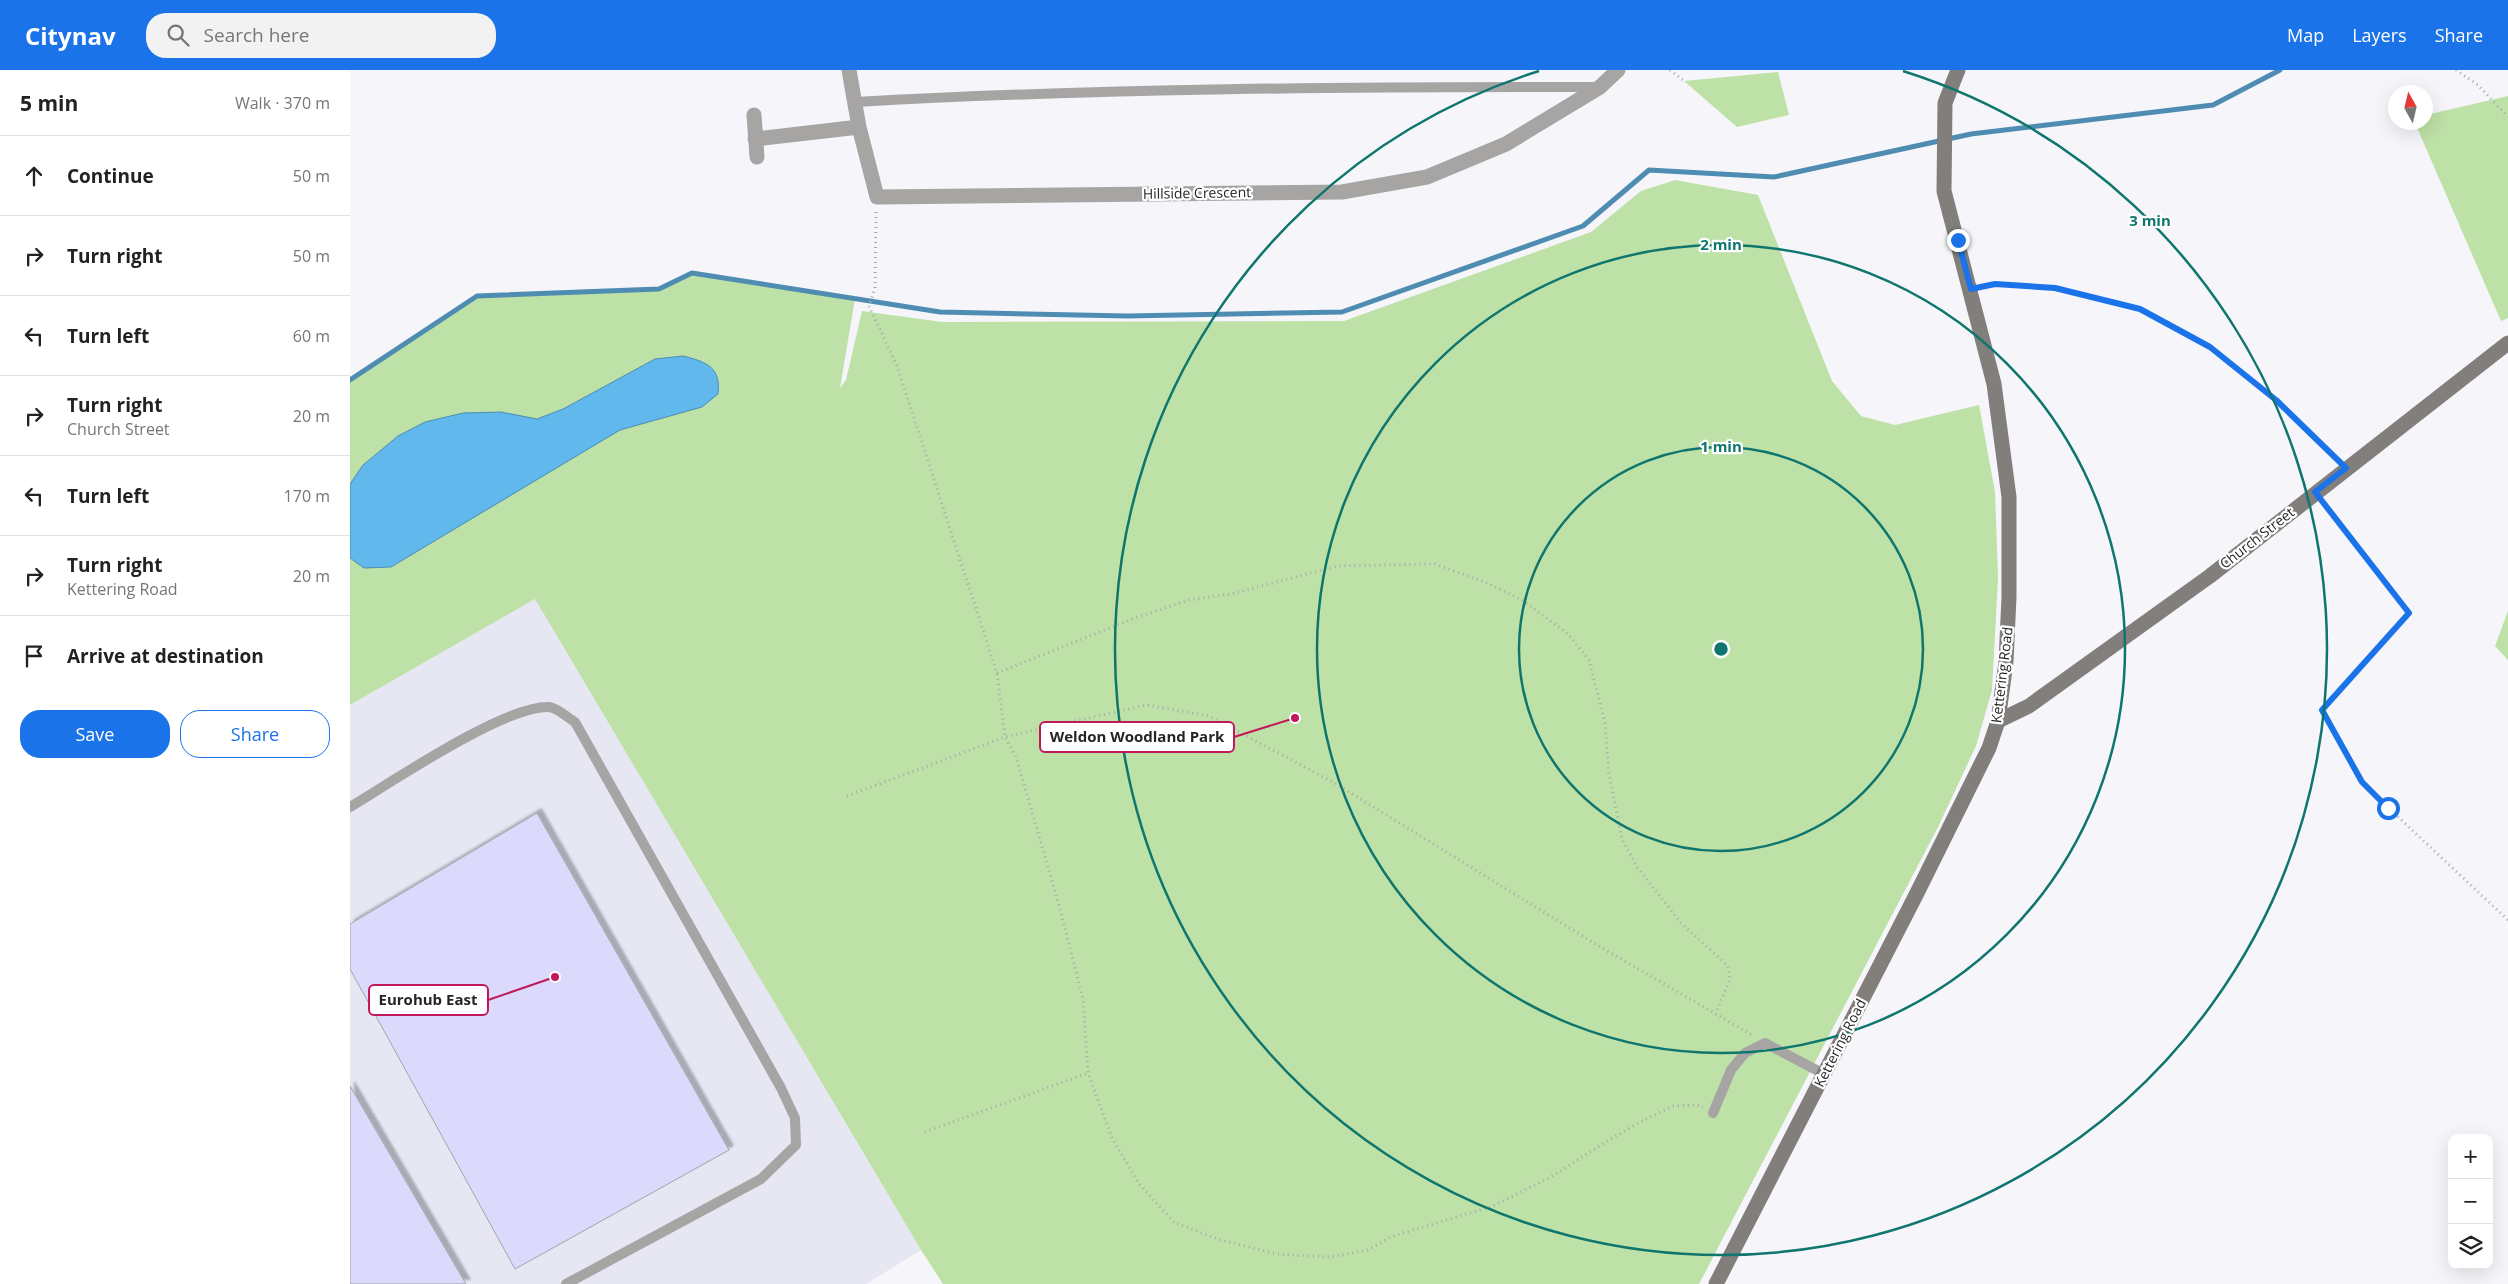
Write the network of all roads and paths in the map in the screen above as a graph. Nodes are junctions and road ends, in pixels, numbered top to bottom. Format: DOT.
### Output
graph roads {
  1 [pos="849,70"];
  2 [pos="1618,70"];
  3 [pos="1670,70"];
  4 [pos="1958,70"];
  5 [pos="2456,70"];
  6 [pos="1684,80"];
  7 [pos="1600,87"];
  8 [pos="856,102"];
  9 [pos="754,115"];
  10 [pos="2508,117"];
  11 [pos="858,127"];
  12 [pos="755,139"];
  13 [pos="756,157"];
  14 [pos="877,198"];
  15 [pos="1971,289"];
  16 [pos="2508,342"];
  17 [pos="2346,468"];
  18 [pos="2315,492"];
  19 [pos="997,673"];
  20 [pos="1998,721"];
  21 [pos="1005,737"];
  22 [pos="847,796"];
  23 [pos="350,807"];
  24 [pos="2508,920"];
  25 [pos="1716,1014"];
  26 [pos="1765,1043"];
  27 [pos="1088,1073"];
  28 [pos="1824,1074"];
  29 [pos="1713,1113"];
  30 [pos="925,1132"];
  31 [pos="566,1284"];
  32 [pos="1716,1284"];
  1 -- 8 [label="street"];
  2 -- 7 [label="street, Hillside Crescent"];
  3 -- 6 [label="path"];
  4 -- 15 [label="street, Kettering Road"];
  5 -- 10 [label="path"];
  7 -- 8 [label="lane"];
  7 -- 14 [label="street, Hillside Crescent"];
  8 -- 11 [label="street"];
  9 -- 12 [label="street"];
  11 -- 12 [label="street"];
  11 -- 14 [label="street"];
  12 -- 13 [label="street"];
  14 -- 19 [label="path"];
  15 -- 17 [label="path"];
  15 -- 20 [label="street, Kettering Road"];
  16 -- 17 [label="street, Church Street"];
  17 -- 18 [label="street, Church Street"];
  18 -- 20 [label="street, Church Street"];
  18 -- 24 [label="path"];
  19 -- 21 [label="path"];
  19 -- 25 [label="path"];
  20 -- 28 [label="street, Kettering Road"];
  21 -- 22 [label="path"];
  21 -- 25 [label="path"];
  21 -- 27 [label="path"];
  23 -- 31 [label="lane"];
  25 -- 26 [label="path"];
  26 -- 28 [label="lane"];
  26 -- 29 [label="lane"];
  27 -- 29 [label="path"];
  27 -- 30 [label="path"];
  28 -- 32 [label="street, Kettering Road"];
}
